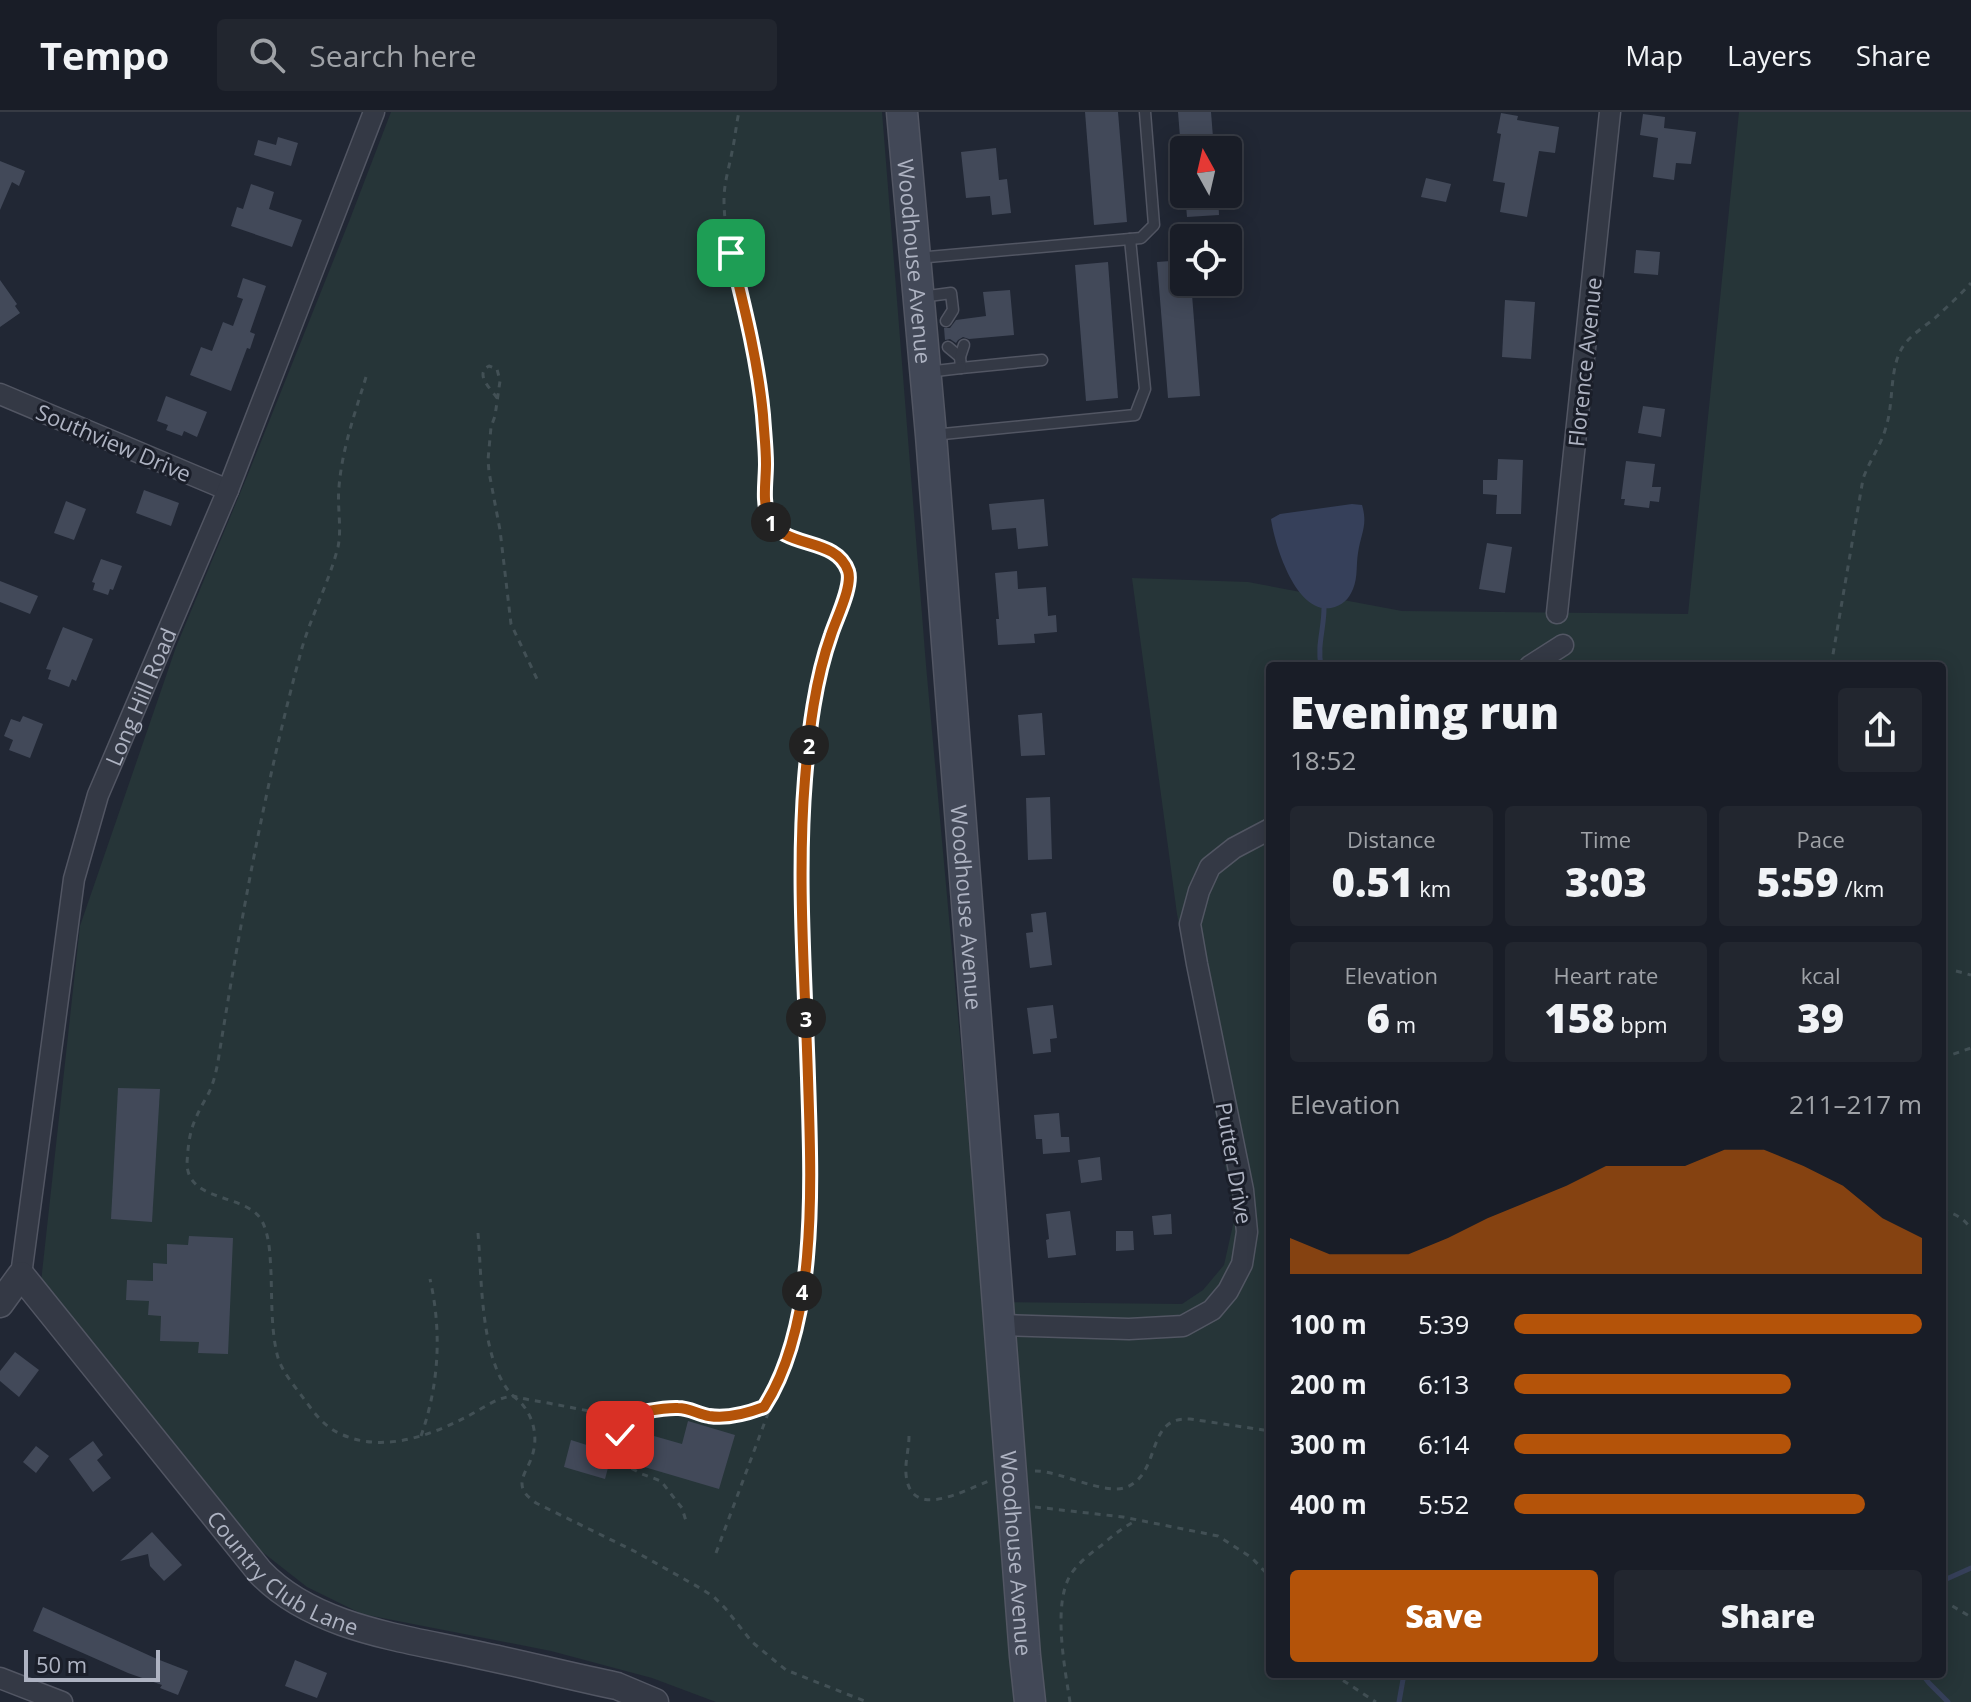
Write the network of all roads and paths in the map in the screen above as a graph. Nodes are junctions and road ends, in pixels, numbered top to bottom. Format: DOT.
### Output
graph roads {
  1 [pos="374,112"];
  2 [pos="739,112"];
  3 [pos="902,112"];
  4 [pos="1145,112"];
  5 [pos="1610,112"];
  6 [pos="1130,239"];
  7 [pos="915,258"];
  8 [pos="1971,283"];
  9 [pos="919,297"];
  10 [pos="953,310"];
  11 [pos="961,320"];
  12 [pos="946,321"];
  13 [pos="964,345"];
  14 [pos="948,347"];
  15 [pos="1042,360"];
  16 [pos="960,363"];
  17 [pos="926,372"];
  18 [pos="366,377"];
  19 [pos="0,394"];
  20 [pos="497,398"];
  21 [pos="931,435"];
  22 [pos="228,490"];
  23 [pos="1557,613"];
  24 [pos="1563,645"];
  25 [pos="1536,662"];
  26 [pos="1832,662"];
  27 [pos="537,679"];
  28 [pos="1266,831"];
  29 [pos="1956,971"];
  30 [pos="1971,975"];
  31 [pos="1971,1048"];
  32 [pos="1946,1057"];
  33 [pos="1946,1211"];
  34 [pos="1971,1229"];
  35 [pos="478,1233"];
  36 [pos="21,1275"];
  37 [pos="430,1279"];
  38 [pos="0,1304"];
  39 [pos="1000,1325"];
  40 [pos="780,1378"];
  41 [pos="513,1396"];
  42 [pos="615,1414"];
  43 [pos="1266,1430"];
  44 [pos="421,1436"];
  45 [pos="909,1436"];
  46 [pos="1011,1474"];
  47 [pos="1013,1506"];
  48 [pos="1139,1520"];
  49 [pos="686,1521"];
  50 [pos="716,1553"];
  51 [pos="1266,1571"];
  52 [pos="1946,1602"];
  53 [pos="1971,1617"];
  54 [pos="0,1678"];
  55 [pos="1339,1678"];
  56 [pos="62,1702"];
  57 [pos="655,1702"];
  58 [pos="867,1702"];
  59 [pos="1030,1702"];
  60 [pos="1070,1702"];
  61 [pos="1376,1702"];
  1 -- 22 [label="street, Long Hill Road"];
  2 -- 40 [label="path"];
  3 -- 7 [label="main road, Woodhouse Avenue"];
  4 -- 6 [label="lane"];
  5 -- 23 [label="street, Florence Avenue"];
  6 -- 7 [label="lane"];
  6 -- 21 [label="lane"];
  7 -- 9 [label="main road, Woodhouse Avenue"];
  8 -- 26 [label="path"];
  9 -- 10 [label="lane"];
  9 -- 17 [label="main road, Woodhouse Avenue"];
  10 -- 11 [label="lane"];
  10 -- 12 [label="lane"];
  13 -- 16 [label="lane"];
  14 -- 16 [label="lane"];
  15 -- 16 [label="lane"];
  16 -- 17 [label="lane"];
  17 -- 21 [label="main road, Woodhouse Avenue"];
  18 -- 44 [label="path"];
  19 -- 22 [label="street, Southview Drive"];
  20 -- 20 [label="path"];
  20 -- 27 [label="path"];
  21 -- 39 [label="main road, Woodhouse Avenue"];
  22 -- 36 [label="street, Long Hill Road"];
  24 -- 25 [label="street"];
  28 -- 39 [label="street, Putter Drive"];
  29 -- 30 [label="path"];
  31 -- 32 [label="path"];
  33 -- 34 [label="path"];
  35 -- 41 [label="path"];
  36 -- 38 [label="street, Long Hill Road"];
  36 -- 57 [label="street, Country Club Lane"];
  37 -- 44 [label="path"];
  39 -- 46 [label="main road, Woodhouse Avenue"];
  40 -- 42 [label="path"];
  40 -- 50 [label="path"];
  41 -- 42 [label="path"];
  41 -- 44 [label="path"];
  41 -- 58 [label="path"];
  42 -- 49 [label="path"];
  43 -- 46 [label="path"];
  45 -- 46 [label="path"];
  46 -- 47 [label="main road, Woodhouse Avenue"];
  47 -- 48 [label="path"];
  47 -- 59 [label="main road, Woodhouse Avenue"];
  48 -- 51 [label="path"];
  48 -- 60 [label="path"];
  52 -- 53 [label="path"];
  54 -- 56 [label="street"];
  55 -- 61 [label="path"];
}
